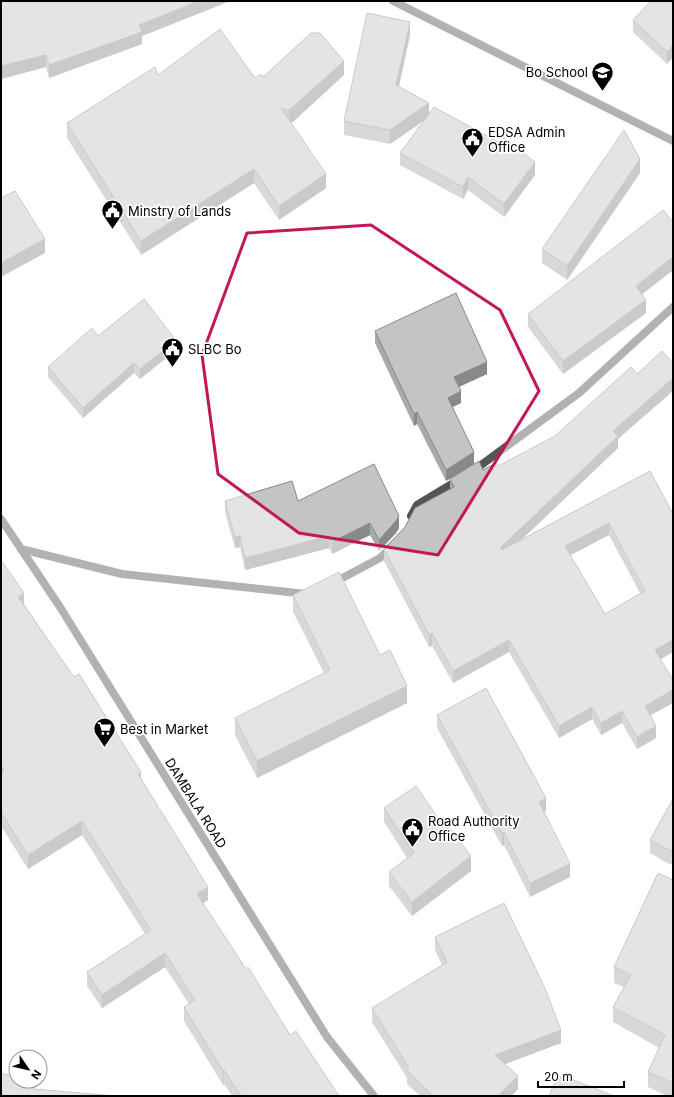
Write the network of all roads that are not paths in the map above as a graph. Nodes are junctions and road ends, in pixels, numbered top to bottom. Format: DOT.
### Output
graph roads {
  1 [pos="392,1"];
  2 [pos="673,141"];
  3 [pos="673,307"];
  4 [pos="1,519"];
  5 [pos="407,524"];
  6 [pos="395,542"];
  7 [pos="21,549"];
  8 [pos="326,587"];
  9 [pos="312,595"];
  10 [pos="374,1096"];
  1 -- 2 [label="street"];
  3 -- 5 [label="street"];
  4 -- 7 [label="street, DAMBALA ROAD"];
  6 -- 8 [label="street"];
  7 -- 9 [label="street"];
  7 -- 10 [label="street, DAMBALA ROAD"];
}
